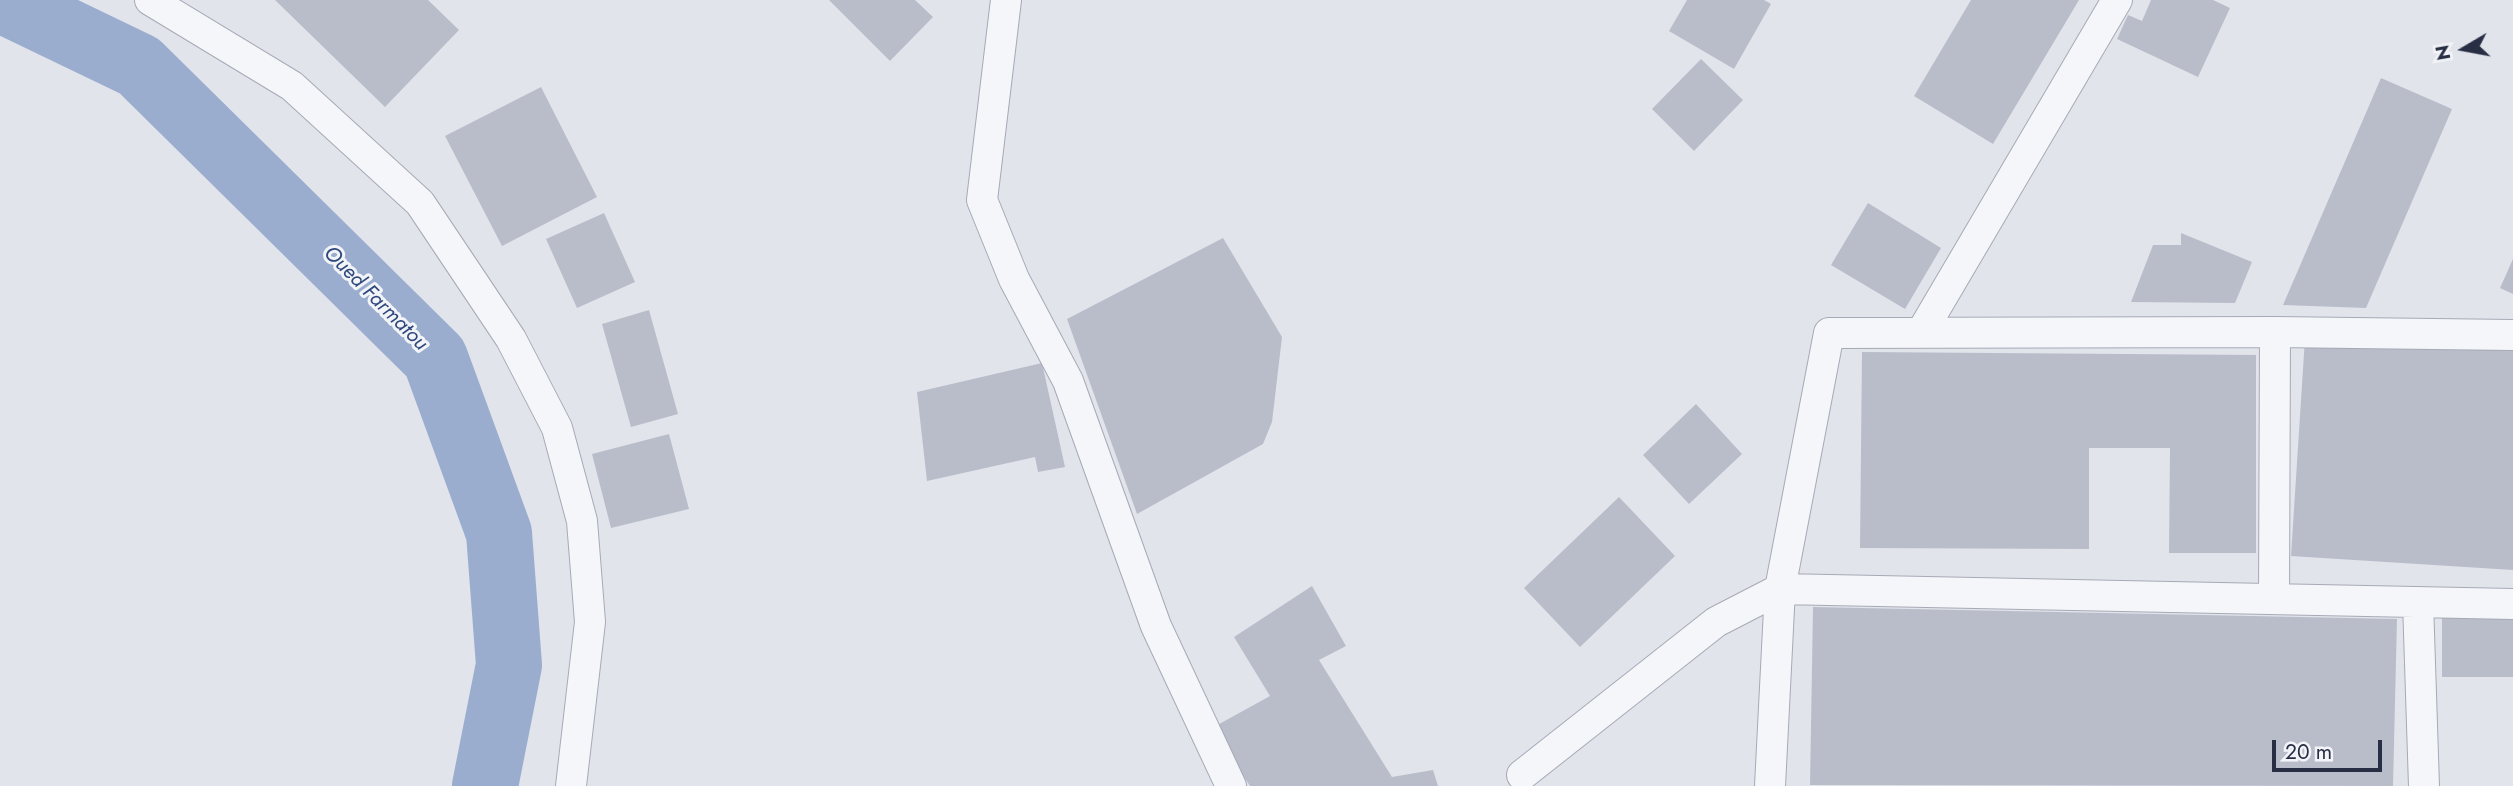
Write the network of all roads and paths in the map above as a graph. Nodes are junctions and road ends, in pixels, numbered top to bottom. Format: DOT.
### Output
graph roads {
  1 [pos="150,0"];
  2 [pos="1006,0"];
  3 [pos="2117,0"];
  4 [pos="1920,332"];
  5 [pos="2274,332"];
  6 [pos="2513,335"];
  7 [pos="1780,589"];
  8 [pos="2274,599"];
  9 [pos="2418,602"];
  10 [pos="2513,604"];
  11 [pos="1522,775"];
  12 [pos="571,786"];
  13 [pos="1231,786"];
  14 [pos="1770,786"];
  15 [pos="2424,786"];
  1 -- 12 [label="street"];
  2 -- 13 [label="street"];
  3 -- 4 [label="street"];
  4 -- 5 [label="street"];
  4 -- 7 [label="street"];
  5 -- 6 [label="street"];
  5 -- 8 [label="street"];
  7 -- 8 [label="street"];
  7 -- 11 [label="street"];
  7 -- 14 [label="street"];
  8 -- 9 [label="street"];
  9 -- 10 [label="street"];
  9 -- 15 [label="street"];
}
